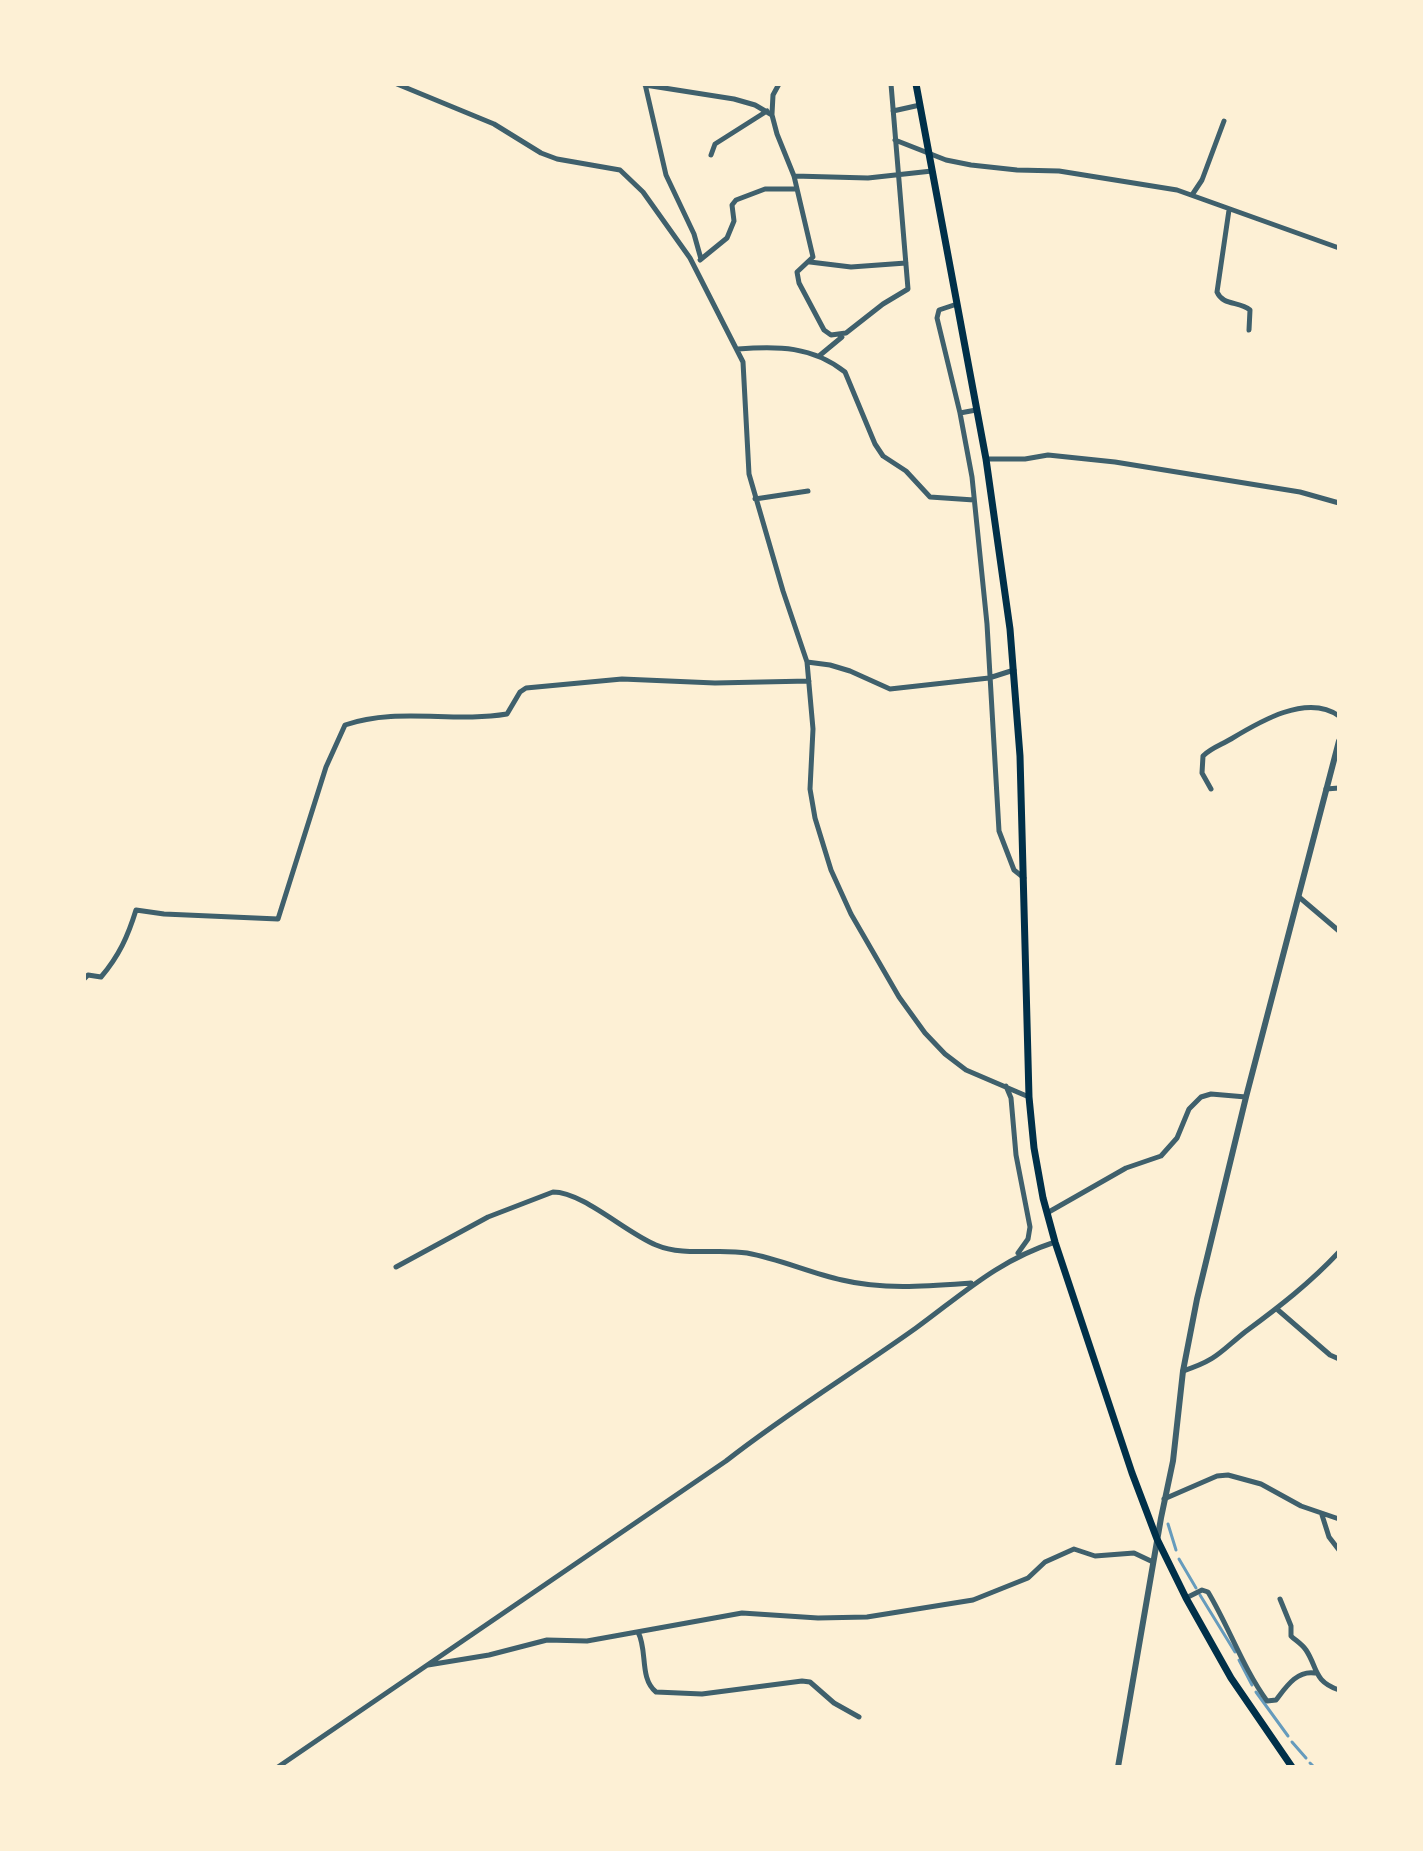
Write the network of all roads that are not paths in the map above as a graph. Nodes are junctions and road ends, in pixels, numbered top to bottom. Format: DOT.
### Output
graph roads {
  1 [pos="397,84"];
  2 [pos="779,84"];
  3 [pos="891,84"];
  4 [pos="916,84"];
  5 [pos="645,85"];
  6 [pos="921,105"];
  7 [pos="893,111"];
  8 [pos="770,113"];
  9 [pos="1224,121"];
  10 [pos="895,140"];
  11 [pos="930,151"];
  12 [pos="711,155"];
  13 [pos="933,171"];
  14 [pos="794,176"];
  15 [pos="897,177"];
  16 [pos="797,189"];
  17 [pos="1192,195"];
  18 [pos="1229,210"];
  19 [pos="1339,248"];
  20 [pos="701,259"];
  21 [pos="810,262"];
  22 [pos="906,263"];
  23 [pos="694,265"];
  24 [pos="958,304"];
  25 [pos="1249,330"];
  26 [pos="846,333"];
  27 [pos="738,349"];
  28 [pos="819,356"];
  29 [pos="977,410"];
  30 [pos="960,413"];
  31 [pos="986,459"];
  32 [pos="808,491"];
  33 [pos="755,499"];
  34 [pos="974,500"];
  35 [pos="1339,503"];
  36 [pos="807,662"];
  37 [pos="1014,670"];
  38 [pos="989,678"];
  39 [pos="809,681"];
  40 [pos="1339,716"];
  41 [pos="1339,741"];
  42 [pos="1339,788"];
  43 [pos="1211,789"];
  44 [pos="1326,789"];
  45 [pos="1025,878"];
  46 [pos="1299,897"];
  47 [pos="1339,931"];
  48 [pos="84,979"];
  49 [pos="1005,1085"];
  50 [pos="1029,1097"];
  51 [pos="1246,1097"];
  52 [pos="1047,1213"];
  53 [pos="1055,1242"];
  54 [pos="1339,1252"];
  55 [pos="1017,1256"];
  56 [pos="396,1267"];
  57 [pos="973,1283"];
  58 [pos="1278,1310"];
  59 [pos="1339,1359"];
  60 [pos="1183,1371"];
  61 [pos="1164,1499"];
  62 [pos="1321,1514"];
  63 [pos="1339,1519"];
  64 [pos="1157,1539"];
  65 [pos="1339,1550"];
  66 [pos="1153,1562"];
  67 [pos="1186,1598"];
  68 [pos="1280,1599"];
  69 [pos="638,1632"];
  70 [pos="423,1666"];
  71 [pos="1315,1673"];
  72 [pos="1339,1690"];
  73 [pos="859,1717"];
  74 [pos="278,1767"];
  75 [pos="1118,1767"];
  76 [pos="1292,1767"];
  1 -- 23 [label="street"];
  2 -- 8 [label="street"];
  3 -- 7 [label="street"];
  4 -- 6 [label="main road"];
  5 -- 8 [label="street"];
  5 -- 20 [label="street"];
  6 -- 7 [label="street"];
  6 -- 11 [label="main road"];
  7 -- 10 [label="street"];
  8 -- 12 [label="street"];
  8 -- 14 [label="street"];
  9 -- 17 [label="street"];
  10 -- 11 [label="street"];
  10 -- 15 [label="street"];
  11 -- 13 [label="main road"];
  11 -- 17 [label="street"];
  13 -- 15 [label="street"];
  13 -- 24 [label="main road"];
  14 -- 15 [label="street"];
  14 -- 16 [label="street"];
  15 -- 22 [label="street"];
  16 -- 20 [label="street"];
  16 -- 21 [label="street"];
  17 -- 18 [label="street"];
  18 -- 19 [label="street"];
  18 -- 25 [label="street"];
  20 -- 23 [label="street"];
  21 -- 22 [label="street"];
  21 -- 26 [label="street"];
  22 -- 26 [label="street"];
  23 -- 27 [label="street"];
  24 -- 29 [label="main road"];
  24 -- 30 [label="street"];
  26 -- 28 [label="street"];
  27 -- 28 [label="street"];
  27 -- 33 [label="street"];
  28 -- 34 [label="street"];
  29 -- 30 [label="street"];
  29 -- 31 [label="main road"];
  30 -- 34 [label="street"];
  31 -- 35 [label="street"];
  31 -- 37 [label="main road"];
  32 -- 33 [label="street"];
  33 -- 36 [label="street"];
  34 -- 38 [label="street"];
  36 -- 38 [label="street"];
  36 -- 39 [label="street"];
  37 -- 38 [label="street"];
  37 -- 45 [label="main road"];
  38 -- 45 [label="street"];
  39 -- 48 [label="street"];
  39 -- 49 [label="street"];
  40 -- 43 [label="street"];
  41 -- 44 [label="street"];
  42 -- 44 [label="street"];
  44 -- 46 [label="street"];
  45 -- 50 [label="main road"];
  46 -- 47 [label="street"];
  46 -- 51 [label="street"];
  49 -- 50 [label="street"];
  49 -- 55 [label="street"];
  50 -- 52 [label="main road"];
  51 -- 52 [label="street"];
  51 -- 60 [label="street"];
  52 -- 53 [label="main road"];
  53 -- 55 [label="street"];
  53 -- 64 [label="main road"];
  54 -- 58 [label="street"];
  55 -- 57 [label="street"];
  56 -- 57 [label="street"];
  57 -- 70 [label="street"];
  58 -- 59 [label="street"];
  58 -- 60 [label="street"];
  60 -- 61 [label="street"];
  61 -- 62 [label="street"];
  61 -- 64 [label="street"];
  62 -- 63 [label="street"];
  62 -- 65 [label="street"];
  64 -- 66 [label="street"];
  64 -- 67 [label="main road"];
  66 -- 69 [label="street"];
  66 -- 75 [label="street"];
  67 -- 71 [label="street"];
  67 -- 76 [label="main road"];
  68 -- 71 [label="street"];
  69 -- 70 [label="street"];
  69 -- 73 [label="street"];
  70 -- 74 [label="street"];
  71 -- 72 [label="street"];
}
